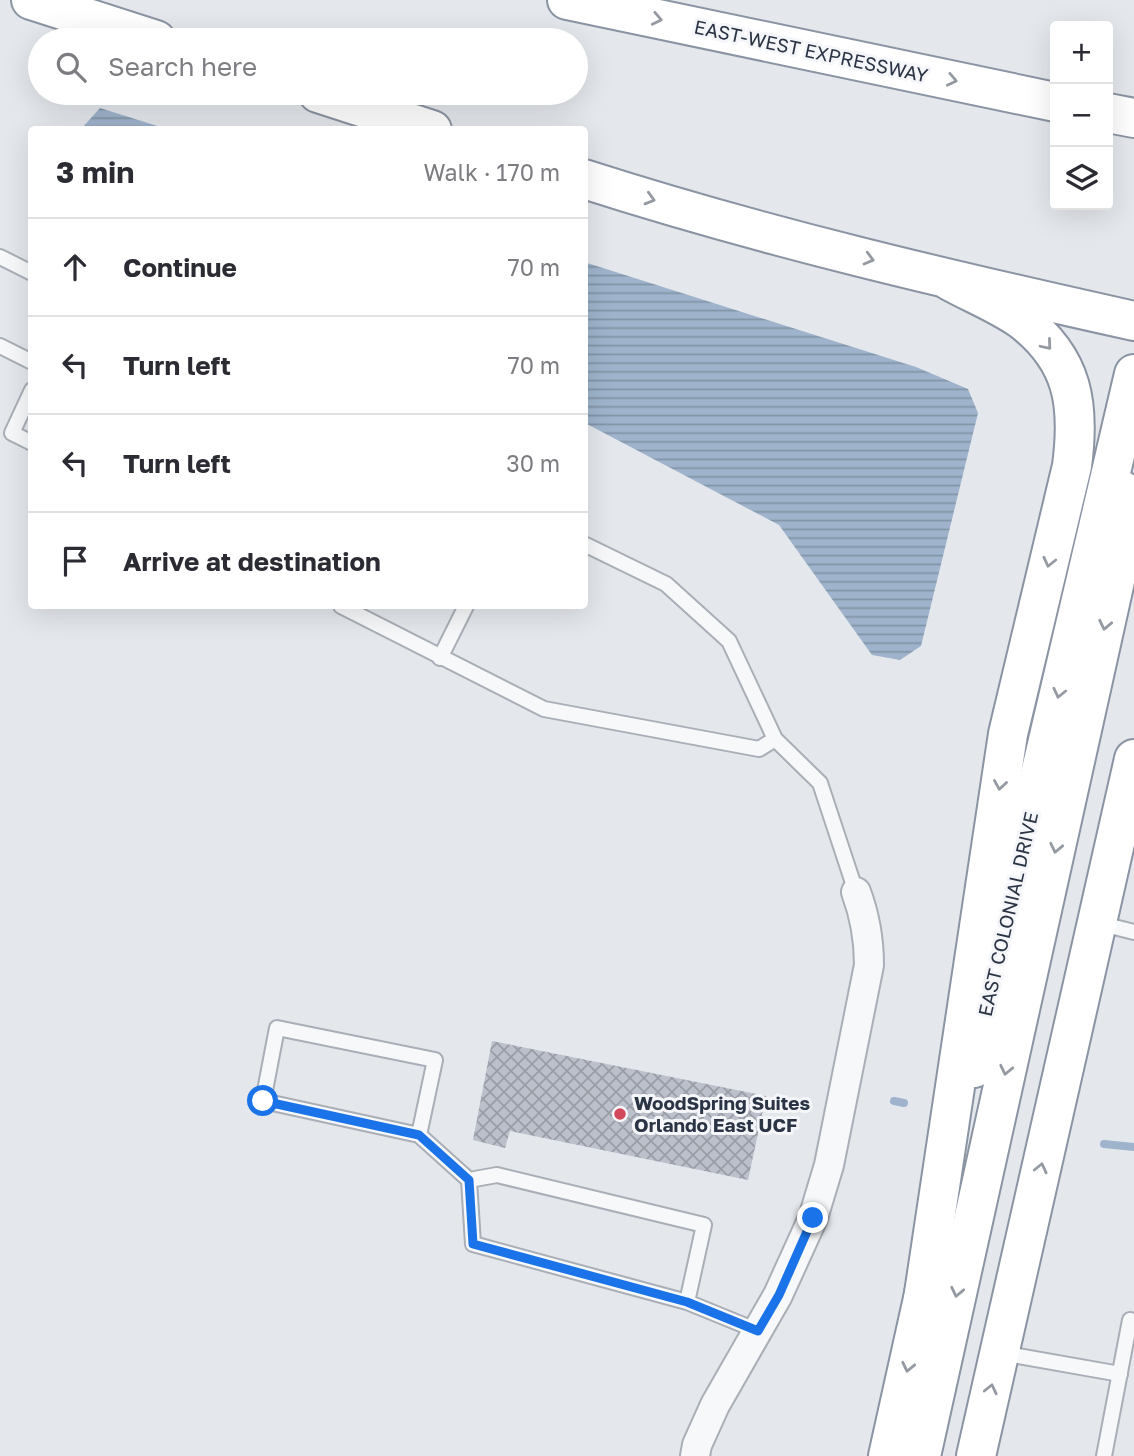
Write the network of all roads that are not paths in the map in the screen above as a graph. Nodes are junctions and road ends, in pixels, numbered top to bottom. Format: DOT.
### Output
graph roads {
  1 [pos="31,0"];
  2 [pos="567,0"];
  3 [pos="118,28"];
  4 [pos="1050,101"];
  5 [pos="355,105"];
  6 [pos="1113,114"];
  7 [pos="1134,118"];
  8 [pos="420,126"];
  9 [pos="588,179"];
  10 [pos="0,257"];
  11 [pos="28,271"];
  12 [pos="950,281"];
  13 [pos="1134,321"];
  14 [pos="0,346"];
  15 [pos="28,360"];
  16 [pos="1134,374"];
  17 [pos="28,399"];
  18 [pos="1125,412"];
  19 [pos="28,441"];
  20 [pos="588,546"];
  21 [pos="347,609"];
  22 [pos="464,609"];
  23 [pos="440,658"];
  24 [pos="775,739"];
  25 [pos="1134,759"];
  26 [pos="856,892"];
  27 [pos="1097,922"];
  28 [pos="1134,932"];
  29 [pos="419,1135"];
  30 [pos="469,1180"];
  31 [pos="923,1300"];
  32 [pos="687,1302"];
  33 [pos="1134,1321"];
  34 [pos="758,1331"];
  35 [pos="999,1353"];
  36 [pos="1120,1374"];
  37 [pos="695,1456"];
  38 [pos="888,1456"];
  39 [pos="921,1456"];
  40 [pos="976,1456"];
  41 [pos="1104,1456"];
  1 -- 3 [label="highway"];
  2 -- 4 [label="highway, EAST-WEST EXPRESSWAY, one-way"];
  5 -- 8 [label="highway"];
  6 -- 7 [label="highway"];
  9 -- 12 [label="highway, one-way"];
  10 -- 11 [label="lane"];
  12 -- 13 [label="highway"];
  12 -- 31 [label="highway, one-way"];
  14 -- 15 [label="lane"];
  16 -- 18 [label="highway, EAST COLONIAL DRIVE"];
  17 -- 19 [label="lane"];
  18 -- 31 [label="highway, EAST COLONIAL DRIVE, one-way"];
  18 -- 39 [label="highway, one-way"];
  20 -- 24 [label="lane"];
  21 -- 23 [label="lane"];
  22 -- 23 [label="lane"];
  23 -- 24 [label="lane"];
  24 -- 26 [label="lane"];
  25 -- 27 [label="highway"];
  26 -- 34 [label="street"];
  27 -- 28 [label="lane"];
  35 -- 27 [label="highway, one-way"];
  29 -- 29 [label="lane"];
  29 -- 30 [label="lane"];
  30 -- 32 [label="lane"];
  30 -- 32 [label="lane"];
  31 -- 38 [label="highway, EAST COLONIAL DRIVE, one-way"];
  32 -- 34 [label="lane"];
  33 -- 36 [label="lane"];
  34 -- 37 [label="street"];
  35 -- 36 [label="lane"];
  40 -- 35 [label="highway, one-way"];
  36 -- 41 [label="lane"];
}
